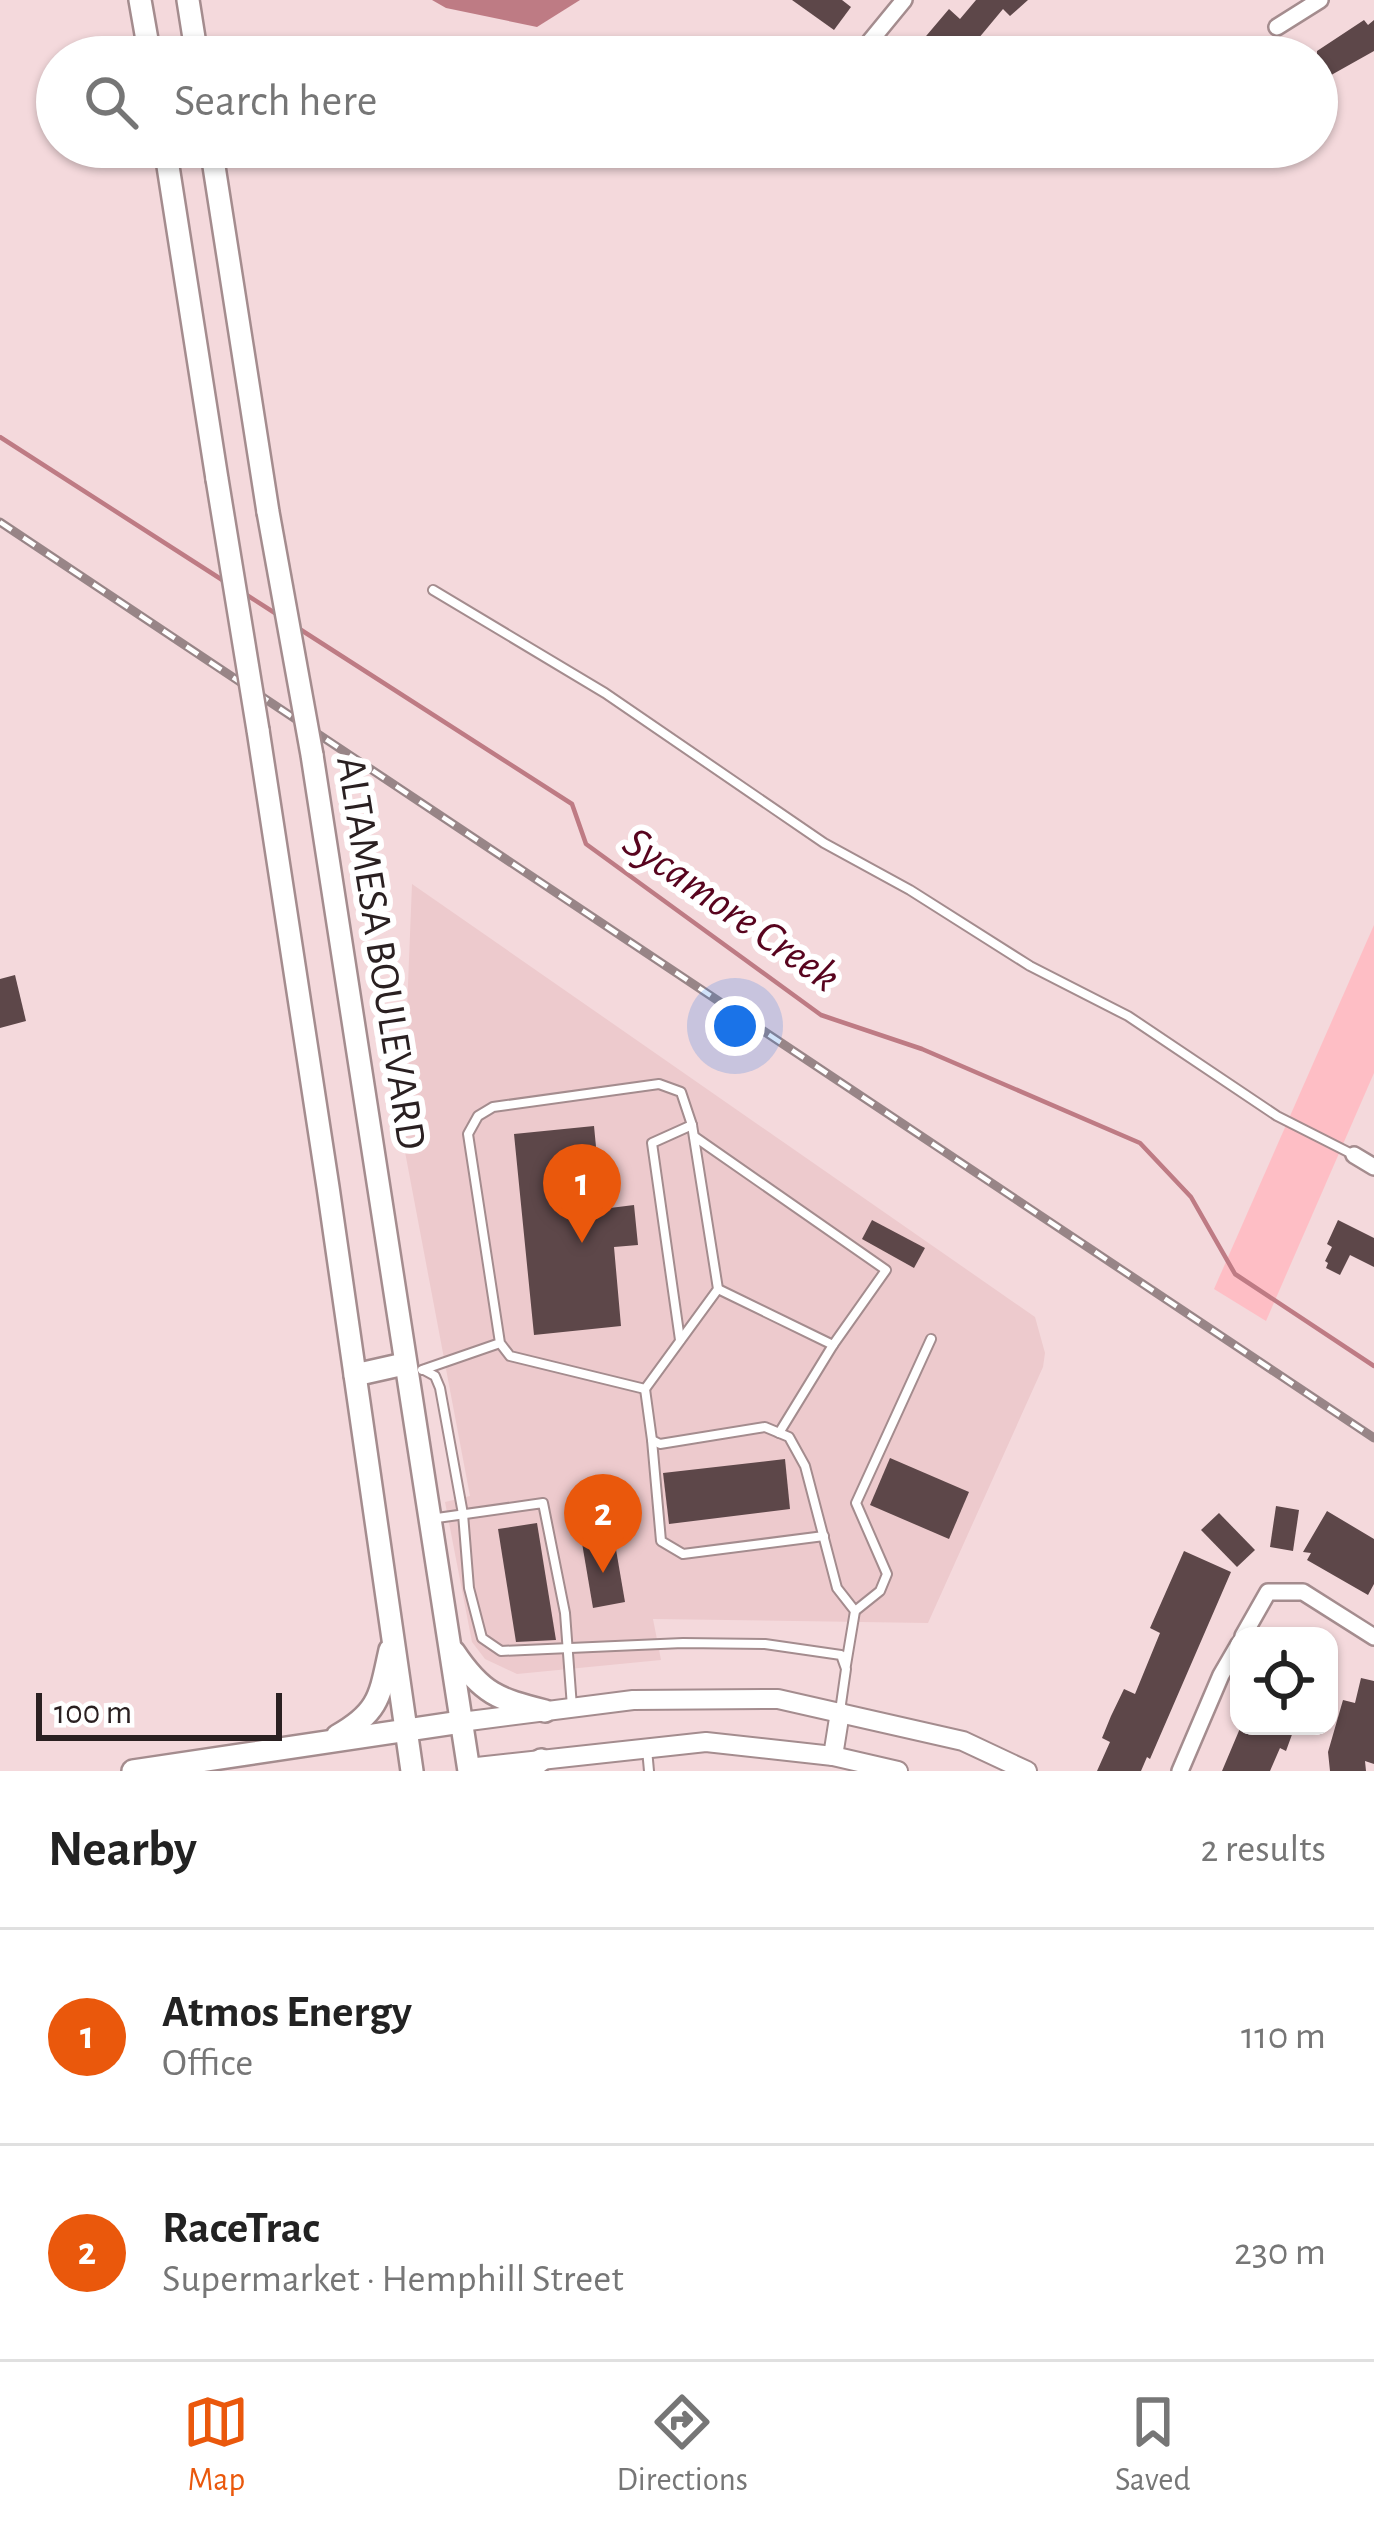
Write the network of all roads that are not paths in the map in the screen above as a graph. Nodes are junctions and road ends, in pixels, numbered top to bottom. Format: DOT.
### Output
graph roads {
  1 [pos="140,0"];
  2 [pos="188,0"];
  3 [pos="1319,0"];
  4 [pos="900,1"];
  5 [pos="1276,27"];
  6 [pos="146,36"];
  7 [pos="194,36"];
  8 [pos="873,36"];
  9 [pos="168,168"];
  10 [pos="214,168"];
  11 [pos="433,590"];
  12 [pos="692,1125"];
  13 [pos="694,1136"];
  14 [pos="1354,1155"];
  15 [pos="1374,1167"];
  16 [pos="718,1289"];
  17 [pos="931,1339"];
  18 [pos="680,1340"];
  19 [pos="500,1343"];
  20 [pos="833,1346"];
  21 [pos="413,1367"];
  22 [pos="355,1376"];
  23 [pos="644,1389"];
  24 [pos="779,1433"];
  25 [pos="652,1440"];
  26 [pos="463,1514"];
  27 [pos="429,1519"];
  28 [pos="824,1536"];
  29 [pos="855,1611"];
  30 [pos="1249,1627"];
  31 [pos="1374,1637"];
  32 [pos="392,1638"];
  33 [pos="448,1643"];
  34 [pos="566,1649"];
  35 [pos="1230,1660"];
  36 [pos="846,1669"];
  37 [pos="572,1708"];
  38 [pos="545,1712"];
  39 [pos="840,1712"];
  40 [pos="461,1722"];
  41 [pos="406,1731"];
  42 [pos="325,1743"];
  43 [pos="647,1749"];
  44 [pos="830,1763"];
  45 [pos="534,1765"];
  46 [pos="463,1770"];
  47 [pos="133,1771"];
  48 [pos="412,1771"];
  49 [pos="649,1771"];
  50 [pos="898,1771"];
  51 [pos="1027,1771"];
  52 [pos="1180,1771"];
  1 -- 6 [label="main road"];
  2 -- 7 [label="main road"];
  3 -- 5 [label="street"];
  4 -- 8 [label="street"];
  9 -- 22 [label="main road, ALTAMESA BOULEVARD, bridge"];
  10 -- 21 [label="main road, ALTAMESA BOULEVARD, bridge"];
  11 -- 14 [label="lane"];
  12 -- 13 [label="lane"];
  12 -- 18 [label="lane"];
  12 -- 19 [label="lane"];
  13 -- 16 [label="lane"];
  13 -- 20 [label="lane"];
  14 -- 15 [label="street"];
  16 -- 18 [label="lane"];
  16 -- 20 [label="lane"];
  17 -- 29 [label="lane"];
  18 -- 23 [label="lane"];
  19 -- 21 [label="lane"];
  19 -- 23 [label="lane"];
  20 -- 24 [label="lane"];
  21 -- 22 [label="main road"];
  21 -- 26 [label="lane"];
  21 -- 27 [label="main road, ALTAMESA BOULEVARD"];
  22 -- 32 [label="main road, ALTAMESA BOULEVARD"];
  23 -- 25 [label="lane"];
  24 -- 25 [label="lane"];
  24 -- 28 [label="lane"];
  25 -- 28 [label="lane"];
  26 -- 27 [label="lane"];
  26 -- 34 [label="lane"];
  26 -- 34 [label="lane"];
  27 -- 33 [label="main road, ALTAMESA BOULEVARD"];
  28 -- 29 [label="lane"];
  29 -- 36 [label="lane"];
  30 -- 31 [label="street"];
  32 -- 41 [label="main road, ALTAMESA BOULEVARD"];
  32 -- 42 [label="main road"];
  33 -- 38 [label="main road"];
  33 -- 40 [label="main road, ALTAMESA BOULEVARD"];
  34 -- 36 [label="lane"];
  34 -- 37 [label="lane"];
  35 -- 52 [label="street"];
  36 -- 39 [label="lane"];
  37 -- 38 [label="street"];
  37 -- 39 [label="street"];
  38 -- 40 [label="street"];
  39 -- 44 [label="street"];
  39 -- 51 [label="street"];
  40 -- 41 [label="main road"];
  40 -- 46 [label="main road, ALTAMESA BOULEVARD"];
  41 -- 42 [label="main road"];
  41 -- 48 [label="main road, ALTAMESA BOULEVARD"];
  42 -- 47 [label="main road"];
  43 -- 44 [label="street"];
  43 -- 45 [label="street"];
  43 -- 49 [label="lane"];
  44 -- 50 [label="street"];
  45 -- 46 [label="street"];
}
